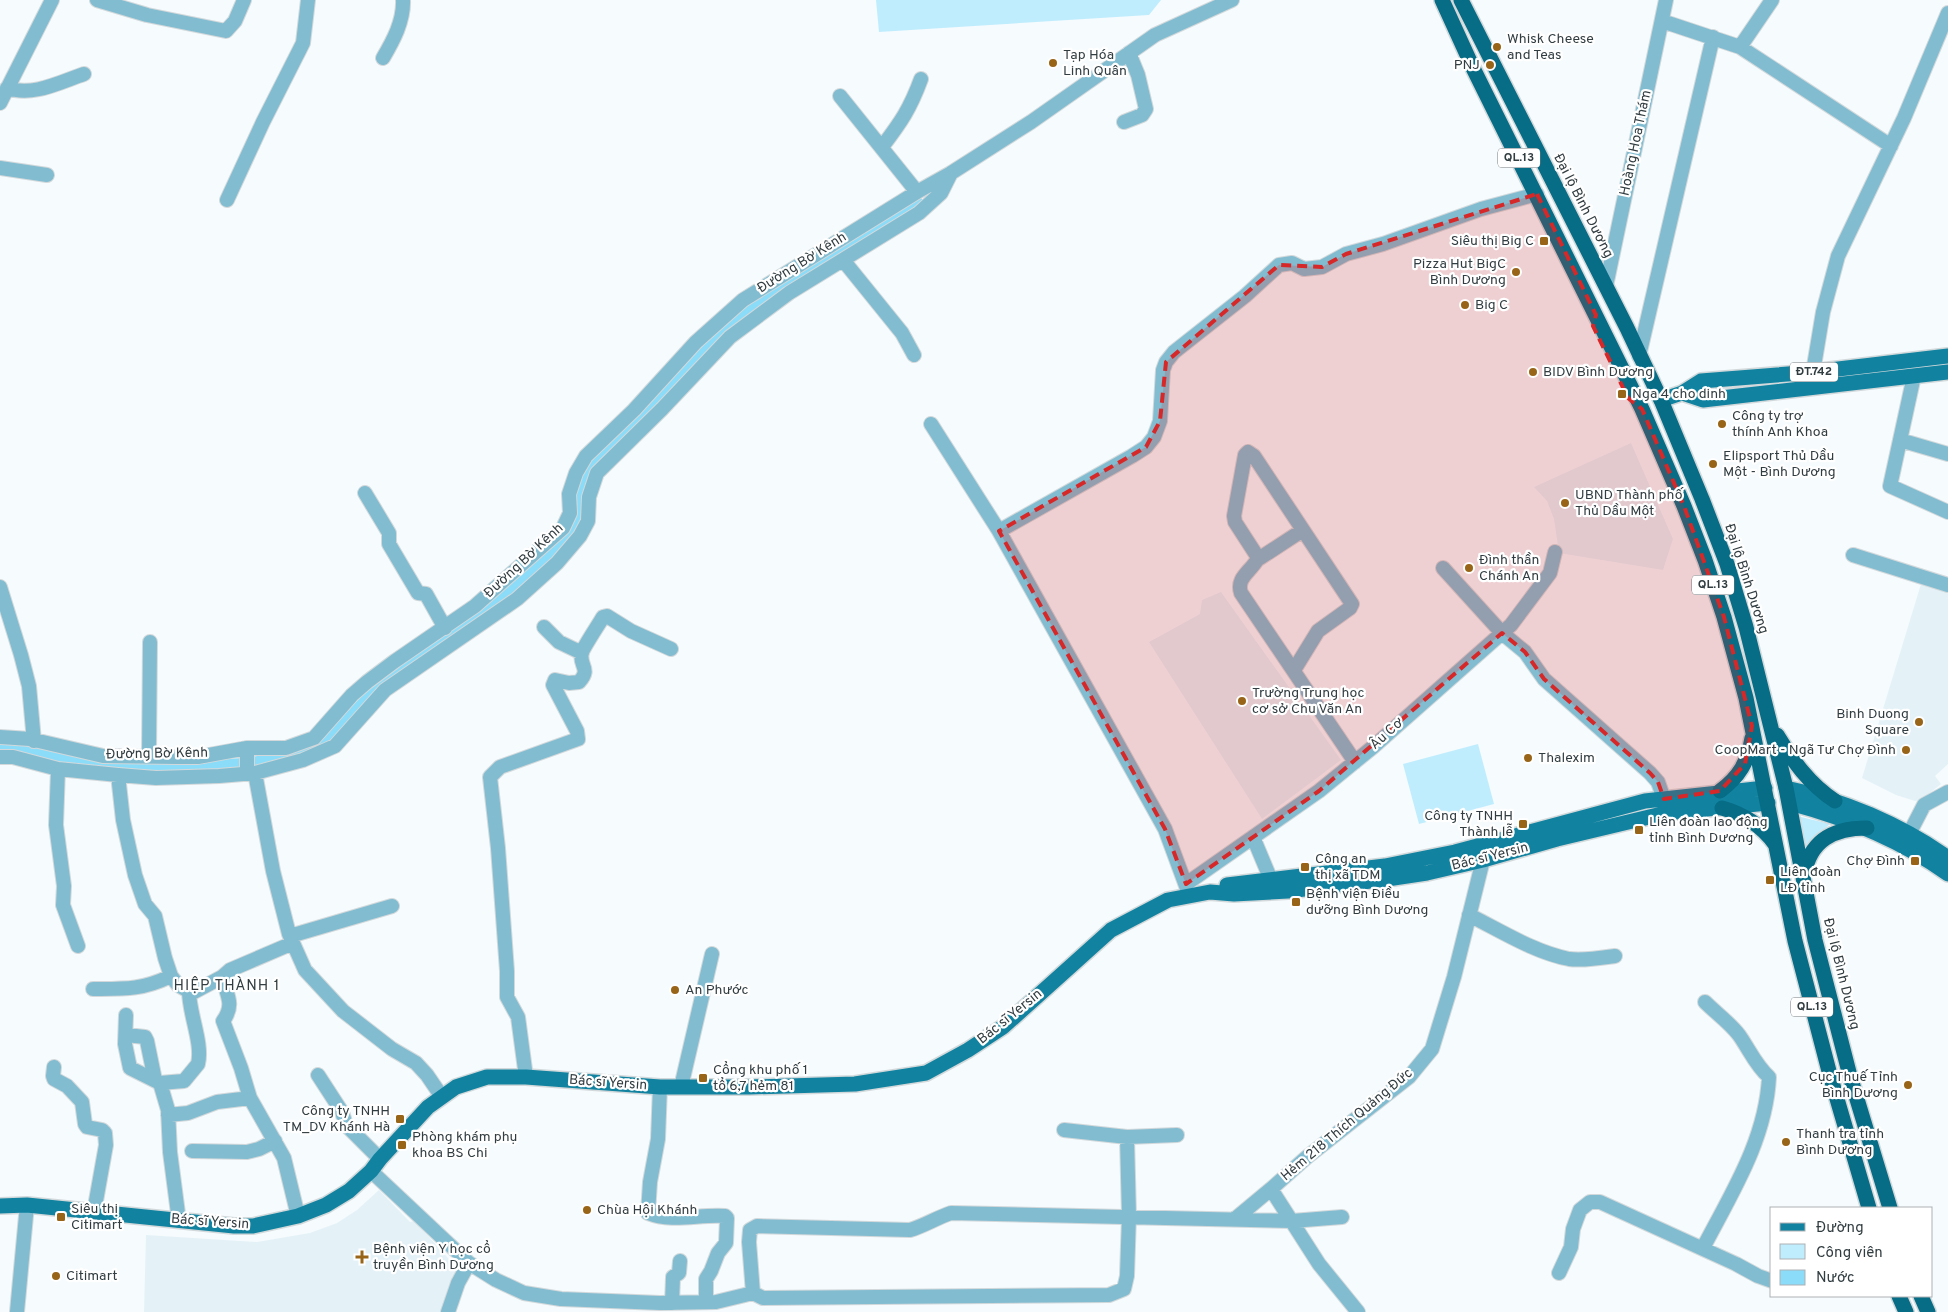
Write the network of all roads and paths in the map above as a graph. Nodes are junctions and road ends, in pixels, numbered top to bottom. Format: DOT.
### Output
graph roads {
  1 [pos="52,0"];
  2 [pos="97,0"];
  3 [pos="244,0"];
  4 [pos="308,0"];
  5 [pos="403,0"];
  6 [pos="1232,0"];
  7 [pos="1442,0"];
  8 [pos="1461,0"];
  9 [pos="1666,0"];
  10 [pos="1772,0"];
  11 [pos="119,3"];
  12 [pos="1948,13"];
  13 [pos="1662,21"];
  14 [pos="1713,37"];
  15 [pos="1740,47"];
  16 [pos="1129,53"];
  17 [pos="383,58"];
  18 [pos="84,74"];
  19 [pos="921,79"];
  20 [pos="7,88"];
  21 [pos="840,96"];
  22 [pos="0,102"];
  23 [pos="1124,122"];
  24 [pos="1891,146"];
  25 [pos="882,148"];
  26 [pos="0,168"];
  27 [pos="951,173"];
  28 [pos="46,175"];
  29 [pos="917,192"];
  30 [pos="1537,194"];
  31 [pos="227,200"];
  32 [pos="843,260"];
  33 [pos="1606,286"];
  34 [pos="914,355"];
  35 [pos="1640,356"];
  36 [pos="1948,356"];
  37 [pos="1813,372"];
  38 [pos="1948,372"];
  39 [pos="1914,376"];
  40 [pos="1682,393"];
  41 [pos="1661,400"];
  42 [pos="1642,409"];
  43 [pos="931,424"];
  44 [pos="1900,440"];
  45 [pos="1948,454"];
  46 [pos="365,493"];
  47 [pos="1948,512"];
  48 [pos="1303,530"];
  49 [pos="999,531"];
  50 [pos="1555,552"];
  51 [pos="1854,555"];
  52 [pos="1257,560"];
  53 [pos="1443,568"];
  54 [pos="1948,585"];
  55 [pos="0,587"];
  56 [pos="544,627"];
  57 [pos="445,628"];
  58 [pos="1502,633"];
  59 [pos="150,642"];
  60 [pos="671,649"];
  61 [pos="582,653"];
  62 [pos="1294,670"];
  63 [pos="1770,724"];
  64 [pos="1752,726"];
  65 [pos="0,737"];
  66 [pos="34,740"];
  67 [pos="247,751"];
  68 [pos="149,756"];
  69 [pos="0,757"];
  70 [pos="1355,762"];
  71 [pos="58,768"];
  72 [pos="250,772"];
  73 [pos="118,775"];
  74 [pos="1720,792"];
  75 [pos="1948,792"];
  76 [pos="1766,795"];
  77 [pos="1788,796"];
  78 [pos="1664,799"];
  79 [pos="1835,802"];
  80 [pos="1722,808"];
  81 [pos="1867,828"];
  82 [pos="1555,833"];
  83 [pos="1909,834"];
  84 [pos="1253,837"];
  85 [pos="1777,846"];
  86 [pos="1482,853"];
  87 [pos="1948,858"];
  88 [pos="1948,874"];
  89 [pos="1804,879"];
  90 [pos="1271,880"];
  91 [pos="1325,881"];
  92 [pos="1187,889"];
  93 [pos="1210,892"];
  94 [pos="392,906"];
  95 [pos="1469,915"];
  96 [pos="292,939"];
  97 [pos="78,946"];
  98 [pos="712,954"];
  99 [pos="1615,956"];
  100 [pos="171,976"];
  101 [pos="222,977"];
  102 [pos="93,989"];
  103 [pos="189,991"];
  104 [pos="1705,1002"];
  105 [pos="126,1015"];
  106 [pos="126,1035"];
  107 [pos="54,1068"];
  108 [pos="318,1075"];
  109 [pos="526,1077"];
  110 [pos="158,1082"];
  111 [pos="660,1087"];
  112 [pos="681,1087"];
  113 [pos="442,1096"];
  114 [pos="250,1098"];
  115 [pos="168,1115"];
  116 [pos="1064,1130"];
  117 [pos="1177,1135"];
  118 [pos="1127,1137"];
  119 [pos="275,1141"];
  120 [pos="192,1151"];
  121 [pos="376,1165"];
  122 [pos="1271,1189"];
  123 [pos="27,1205"];
  124 [pos="0,1206"];
  125 [pos="1869,1207"];
  126 [pos="1890,1207"];
  127 [pos="94,1212"];
  128 [pos="298,1216"];
  129 [pos="1129,1216"];
  130 [pos="1342,1217"];
  131 [pos="1236,1219"];
  132 [pos="179,1221"];
  133 [pos="1292,1221"];
  134 [pos="1703,1248"];
  135 [pos="680,1261"];
  136 [pos="469,1263"];
  137 [pos="1558,1273"];
  138 [pos="1770,1280"];
  139 [pos="753,1293"];
  140 [pos="1899,1297"];
  141 [pos="1921,1297"];
  142 [pos="706,1302"];
  143 [pos="669,1306"];
  144 [pos="17,1312"];
  145 [pos="448,1312"];
  146 [pos="1358,1312"];
  147 [pos="1906,1312"];
  148 [pos="1928,1312"];
  1 -- 20 [label="street"];
  2 -- 11 [label="street"];
  3 -- 11 [label="street"];
  4 -- 31 [label="street"];
  5 -- 17 [label="street"];
  6 -- 16 [label="street, Đường Bờ Kênh"];
  7 -- 30 [label="highway, QL.13"];
  8 -- 33 [label="highway, Đại lộ Bình Dương / QL.13"];
  9 -- 13 [label="street, Hoàng Hoa Thám"];
  10 -- 15 [label="street"];
  12 -- 24 [label="street"];
  13 -- 14 [label="street"];
  13 -- 33 [label="street, Hoàng Hoa Thám"];
  14 -- 15 [label="street"];
  14 -- 35 [label="street"];
  15 -- 24 [label="street"];
  16 -- 23 [label="street"];
  16 -- 27 [label="street, Đường Bờ Kênh"];
  18 -- 20 [label="street"];
  19 -- 25 [label="street"];
  20 -- 22 [label="street"];
  21 -- 25 [label="street"];
  24 -- 37 [label="street"];
  25 -- 29 [label="street"];
  26 -- 28 [label="street"];
  27 -- 29 [label="street, Đường Bờ Kênh"];
  27 -- 32 [label="street"];
  29 -- 57 [label="street, Đường Bờ Kênh"];
  30 -- 42 [label="highway, QL.13"];
  30 -- 49 [label="street"];
  32 -- 34 [label="street"];
  32 -- 72 [label="street"];
  33 -- 35 [label="highway, Đại lộ Bình Dương / QL.13"];
  35 -- 41 [label="highway, Đại lộ Bình Dương / QL.13"];
  36 -- 37 [label="main road, ĐT.742"];
  37 -- 40 [label="main road, ĐT.742"];
  38 -- 39 [label="main road, ĐT.742"];
  39 -- 40 [label="main road, ĐT.742"];
  39 -- 44 [label="street"];
  40 -- 41 [label="main road, ĐT.742"];
  41 -- 42 [label="highway"];
  41 -- 63 [label="highway, Đại lộ Bình Dương / QL.13"];
  42 -- 64 [label="highway, QL.13"];
  43 -- 49 [label="street"];
  44 -- 45 [label="street"];
  44 -- 47 [label="street"];
  46 -- 57 [label="street"];
  48 -- 52 [label="street"];
  48 -- 52 [label="street"];
  48 -- 62 [label="street"];
  49 -- 92 [label="street"];
  50 -- 58 [label="street, Âu Cơ"];
  51 -- 54 [label="street"];
  52 -- 62 [label="street"];
  53 -- 58 [label="street"];
  55 -- 66 [label="street"];
  56 -- 61 [label="street"];
  57 -- 67 [label="street, Đường Bờ Kênh"];
  58 -- 70 [label="street, Âu Cơ"];
  58 -- 78 [label="street"];
  59 -- 68 [label="street"];
  60 -- 61 [label="street"];
  61 -- 109 [label="street"];
  62 -- 70 [label="street"];
  63 -- 77 [label="highway, Đại lộ Bình Dương / QL.13"];
  63 -- 79 [label="highway"];
  64 -- 74 [label="highway"];
  64 -- 76 [label="highway, QL.13"];
  65 -- 66 [label="street, Đường Bờ Kênh"];
  66 -- 68 [label="street, Đường Bờ Kênh"];
  67 -- 68 [label="street, Đường Bờ Kênh"];
  67 -- 72 [label="street"];
  69 -- 71 [label="street"];
  70 -- 84 [label="street, Âu Cơ"];
  71 -- 73 [label="street"];
  71 -- 97 [label="street"];
  72 -- 73 [label="street"];
  72 -- 96 [label="street"];
  73 -- 100 [label="street"];
  74 -- 76 [label="main road, Bác sĩ Yersin"];
  74 -- 78 [label="main road, Bác sĩ Yersin"];
  75 -- 83 [label="street"];
  76 -- 77 [label="highway"];
  76 -- 80 [label="main road, Bác sĩ Yersin"];
  76 -- 85 [label="highway, QL.13"];
  77 -- 79 [label="main road"];
  77 -- 81 [label="main road"];
  77 -- 89 [label="highway, Đại lộ Bình Dương / QL.13"];
  78 -- 82 [label="main road, Bác sĩ Yersin"];
  79 -- 83 [label="main road"];
  80 -- 82 [label="main road, Bác sĩ Yersin"];
  80 -- 85 [label="highway"];
  81 -- 88 [label="main road"];
  81 -- 89 [label="highway"];
  82 -- 86 [label="main road, Bác sĩ Yersin"];
  83 -- 87 [label="main road"];
  84 -- 90 [label="street"];
  84 -- 92 [label="street, Âu Cơ"];
  85 -- 125 [label="highway, QL.13"];
  86 -- 91 [label="main road, Bác sĩ Yersin"];
  86 -- 95 [label="street, Hẻm 218 Thích Quảng Đức"];
  89 -- 126 [label="highway, Đại lộ Bình Dương / QL.13"];
  90 -- 91 [label="main road, Bác sĩ Yersin"];
  90 -- 93 [label="main road, Bác sĩ Yersin"];
  91 -- 93 [label="main road, Bác sĩ Yersin"];
  92 -- 93 [label="main road, Bác sĩ Yersin"];
  92 -- 112 [label="main road, Bác sĩ Yersin"];
  94 -- 96 [label="street"];
  95 -- 99 [label="street"];
  95 -- 122 [label="street, Hẻm 218 Thích Quảng Đức"];
  96 -- 101 [label="street"];
  96 -- 113 [label="street"];
  98 -- 112 [label="street"];
  100 -- 102 [label="street"];
  100 -- 103 [label="street"];
  101 -- 103 [label="street"];
  101 -- 114 [label="street"];
  103 -- 110 [label="street"];
  104 -- 134 [label="street"];
  105 -- 106 [label="street"];
  106 -- 110 [label="street"];
  106 -- 110 [label="street"];
  107 -- 127 [label="street"];
  108 -- 121 [label="street"];
  109 -- 111 [label="main road, Bác sĩ Yersin"];
  109 -- 113 [label="main road, Bác sĩ Yersin"];
  110 -- 115 [label="street"];
  111 -- 112 [label="main road, Bác sĩ Yersin"];
  111 -- 142 [label="street"];
  113 -- 121 [label="main road, Bác sĩ Yersin"];
  114 -- 115 [label="street"];
  114 -- 119 [label="street"];
  115 -- 132 [label="street"];
  116 -- 118 [label="street"];
  117 -- 118 [label="street"];
  118 -- 129 [label="street"];
  119 -- 120 [label="street"];
  119 -- 128 [label="street"];
  121 -- 128 [label="main road, Bác sĩ Yersin"];
  121 -- 136 [label="street"];
  122 -- 131 [label="street"];
  122 -- 133 [label="street, Hẻm 218 Thích Quảng Đức"];
  123 -- 124 [label="main road, Bác sĩ Yersin"];
  123 -- 127 [label="main road, Bác sĩ Yersin"];
  123 -- 144 [label="street"];
  127 -- 132 [label="main road, Bác sĩ Yersin"];
  128 -- 132 [label="main road, Bác sĩ Yersin"];
  129 -- 131 [label="street"];
  129 -- 139 [label="street"];
  129 -- 139 [label="street"];
  130 -- 133 [label="street"];
  131 -- 133 [label="street"];
  133 -- 146 [label="street, Hẻm 218 Thích Quảng Đức"];
  134 -- 137 [label="street"];
  134 -- 138 [label="street"];
  135 -- 143 [label="street"];
  136 -- 143 [label="street"];
  136 -- 145 [label="street"];
  139 -- 142 [label="street"];
  140 -- 147 [label="highway"];
  141 -- 148 [label="highway"];
  142 -- 143 [label="street"];
}
